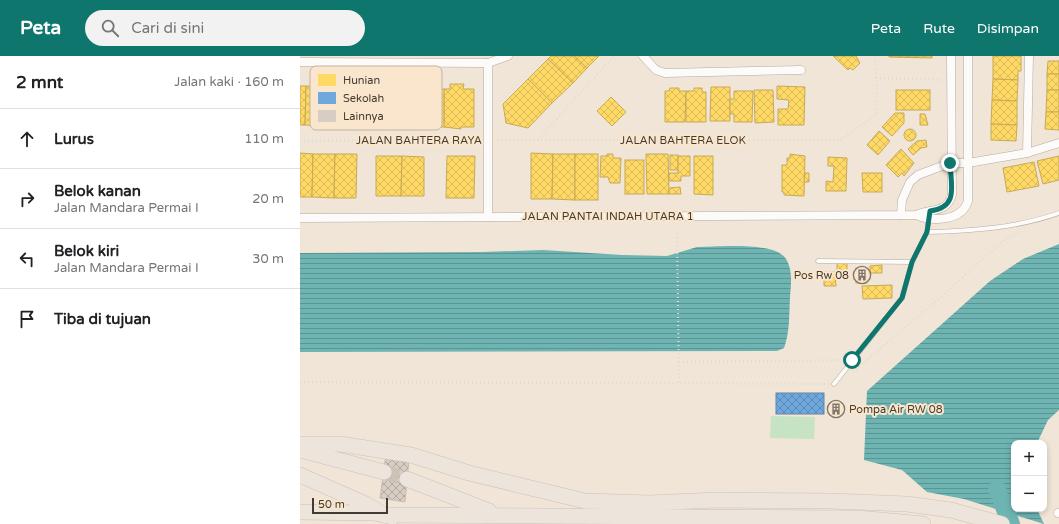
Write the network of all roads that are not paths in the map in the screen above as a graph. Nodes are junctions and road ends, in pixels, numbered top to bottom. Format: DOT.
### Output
graph roads {
  1 [pos="508,56"];
  2 [pos="643,56"];
  3 [pos="951,56"];
  4 [pos="968,56"];
  5 [pos="1029,56"];
  6 [pos="300,62"];
  7 [pos="488,63"];
  8 [pos="801,70"];
  9 [pos="1059,143"];
  10 [pos="1027,153"];
  11 [pos="968,162"];
  12 [pos="950,163"];
  13 [pos="1059,213"];
  14 [pos="901,215"];
  15 [pos="929,215"];
  16 [pos="488,217"];
  17 [pos="300,218"];
  18 [pos="927,232"];
  19 [pos="818,261"];
  20 [pos="912,262"];
  21 [pos="834,384"];
  22 [pos="300,444"];
  23 [pos="300,450"];
  24 [pos="384,472"];
  25 [pos="300,475"];
  26 [pos="407,479"];
  27 [pos="300,512"];
  28 [pos="383,515"];
  29 [pos="498,515"];
  30 [pos="426,524"];
  31 [pos="923,524"];
  32 [pos="1002,524"];
  1 -- 7 [label="street"];
  2 -- 8 [label="street"];
  3 -- 12 [label="street"];
  4 -- 11 [label="street"];
  5 -- 10 [label="street"];
  6 -- 7 [label="street"];
  7 -- 16 [label="street"];
  9 -- 10 [label="street"];
  10 -- 11 [label="street"];
  11 -- 12 [label="street"];
  11 -- 15 [label="street"];
  12 -- 14 [label="street"];
  12 -- 15 [label="street"];
  13 -- 18 [label="lane"];
  14 -- 15 [label="street, JALAN PANTAI INDAH UTARA 1"];
  14 -- 16 [label="street, JALAN PANTAI INDAH UTARA 1"];
  15 -- 18 [label="lane"];
  16 -- 17 [label="street, JALAN PANTAI INDAH UTARA 1"];
  18 -- 20 [label="lane"];
  19 -- 20 [label="lane"];
  20 -- 21 [label="lane"];
  22 -- 32 [label="highway"];
  23 -- 24 [label="highway"];
  25 -- 28 [label="highway"];
  26 -- 29 [label="highway"];
  27 -- 28 [label="highway"];
  28 -- 29 [label="highway"];
  28 -- 30 [label="highway"];
  29 -- 31 [label="highway"];
}
